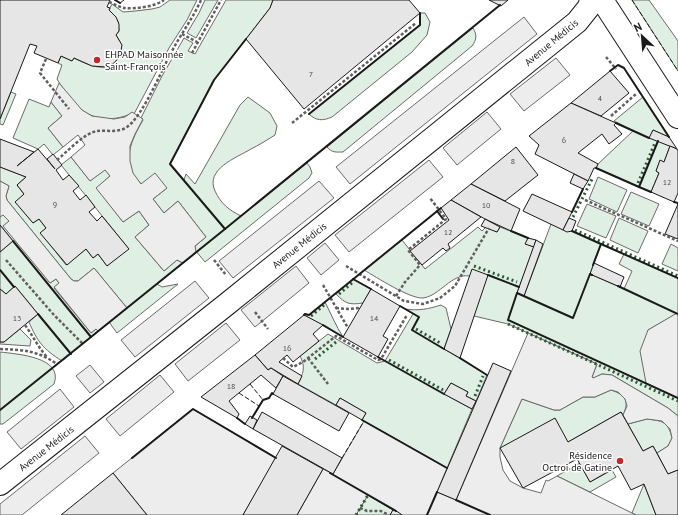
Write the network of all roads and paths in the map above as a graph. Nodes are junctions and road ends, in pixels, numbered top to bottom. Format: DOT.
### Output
graph roads {
  1 [pos="164,0"];
  2 [pos="201,0"];
  3 [pos="221,0"];
  4 [pos="591,0"];
  5 [pos="602,0"];
  6 [pos="109,2"];
  7 [pos="416,23"];
  8 [pos="182,34"];
  9 [pos="197,42"];
  10 [pos="192,53"];
  11 [pos="606,57"];
  12 [pos="46,58"];
  13 [pos="615,67"];
  14 [pos="632,88"];
  15 [pos="69,109"];
  16 [pos="611,116"];
  17 [pos="678,117"];
  18 [pos="292,123"];
  19 [pos="57,160"];
  20 [pos="430,198"];
  21 [pos="585,200"];
  22 [pos="489,228"];
  23 [pos="678,241"];
  24 [pos="6,260"];
  25 [pos="346,266"];
  26 [pos="323,285"];
  27 [pos="396,296"];
  28 [pos="336,308"];
  29 [pos="360,308"];
  30 [pos="407,315"];
  31 [pos="25,325"];
  32 [pos="348,328"];
  33 [pos="83,344"];
  34 [pos="0,349"];
  35 [pos="47,358"];
  36 [pos="283,358"];
  37 [pos="308,358"];
  38 [pos="57,364"];
  39 [pos="328,384"];
  40 [pos="0,484"];
  41 [pos="360,508"];
  42 [pos="389,515"];
  1 -- 6 [label="path"];
  2 -- 8 [label="path"];
  3 -- 9 [label="path"];
  4 -- 40 [label="street, Avenue Médicis"];
  5 -- 17 [label="street"];
  7 -- 18 [label="path"];
  8 -- 9 [label="path"];
  8 -- 19 [label="path"];
  9 -- 10 [label="path"];
  11 -- 13 [label="path"];
  12 -- 15 [label="path"];
  14 -- 16 [label="path"];
  20 -- 27 [label="path"];
  21 -- 23 [label="path"];
  22 -- 27 [label="path"];
  24 -- 33 [label="path"];
  25 -- 27 [label="path"];
  26 -- 28 [label="path"];
  28 -- 29 [label="path"];
  28 -- 32 [label="path"];
  30 -- 37 [label="path"];
  31 -- 35 [label="path"];
  34 -- 35 [label="path"];
  35 -- 38 [label="path"];
  36 -- 37 [label="path"];
  37 -- 39 [label="path"];
  41 -- 42 [label="path"];
}
